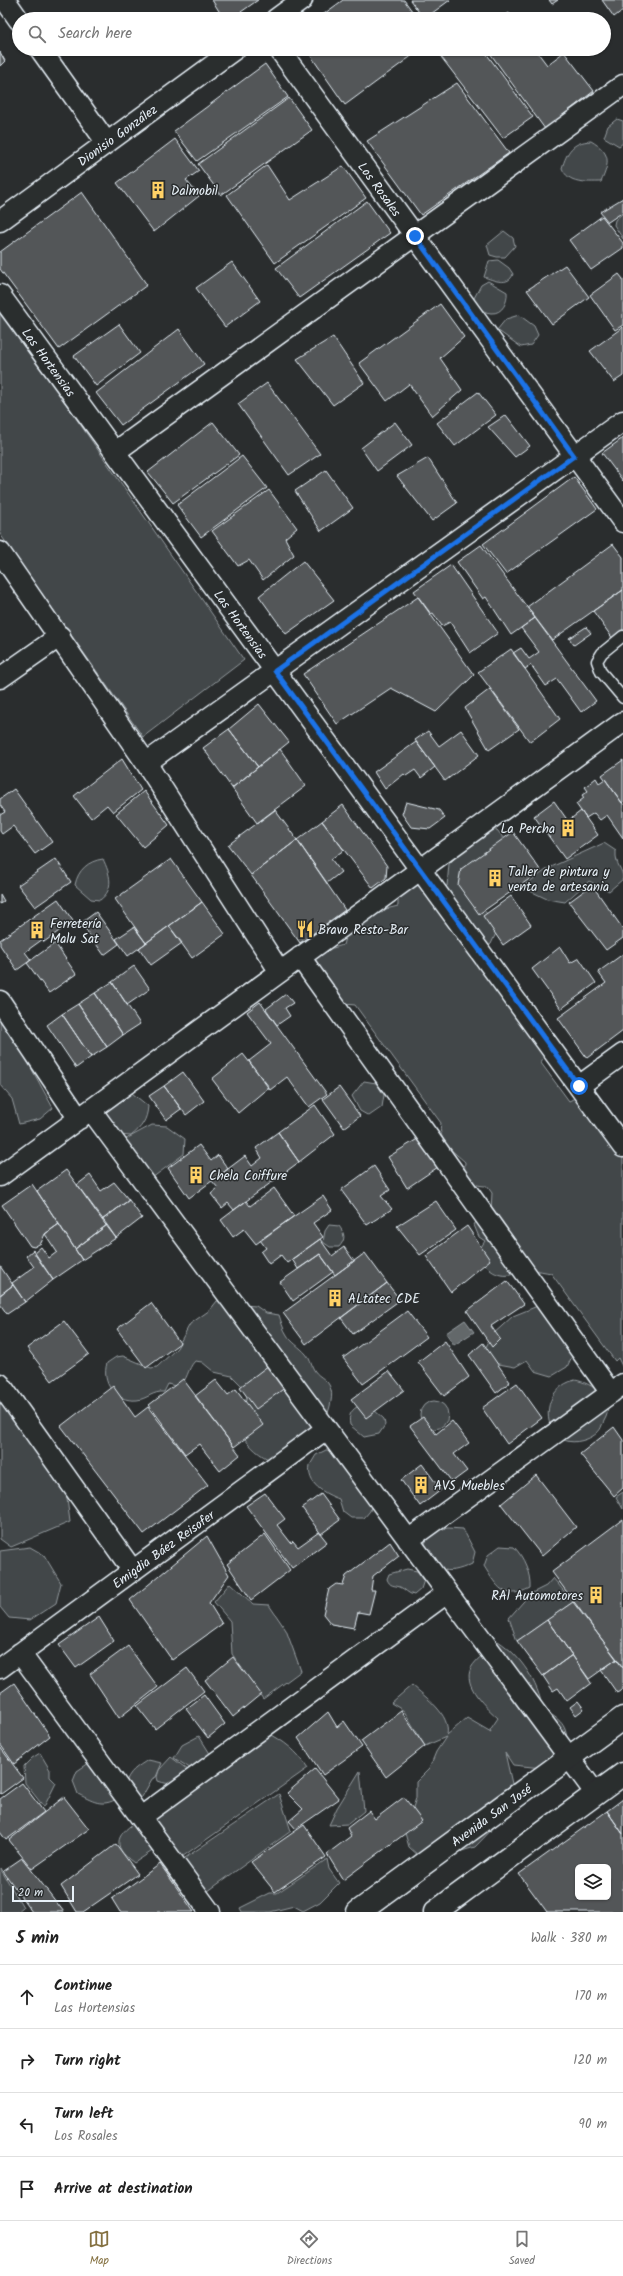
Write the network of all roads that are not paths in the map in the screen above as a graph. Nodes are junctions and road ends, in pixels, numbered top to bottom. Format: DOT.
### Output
graph roads {
  1 [pos="5,0"];
  2 [pos="302,0"];
  3 [pos="13,12"];
  4 [pos="286,12"];
  5 [pos="45,56"];
  6 [pos="225,56"];
  7 [pos="284,56"];
  8 [pos="623,85"];
  9 [pos="107,143"];
  10 [pos="0,221"];
  11 [pos="415,236"];
  12 [pos="0,295"];
  13 [pos="623,421"];
  14 [pos="115,452"];
  15 [pos="574,456"];
  16 [pos="623,522"];
  17 [pos="0,552"];
  18 [pos="60,636"];
  19 [pos="623,636"];
  20 [pos="275,671"];
  21 [pos="0,678"];
  22 [pos="623,698"];
  23 [pos="623,722"];
  24 [pos="146,763"];
  25 [pos="420,869"];
  26 [pos="300,957"];
  27 [pos="280,972"];
  28 [pos="0,1001"];
  29 [pos="623,1054"];
  30 [pos="579,1086"];
  31 [pos="85,1114"];
  32 [pos="623,1147"];
  33 [pos="0,1176"];
  34 [pos="0,1384"];
  35 [pos="617,1388"];
  36 [pos="326,1429"];
  37 [pos="408,1540"];
  38 [pos="133,1571"];
  39 [pos="447,1593"];
  40 [pos="20,1653"];
  41 [pos="0,1668"];
  42 [pos="623,1718"];
  43 [pos="568,1758"];
  44 [pos="623,1774"];
  45 [pos="596,1794"];
  46 [pos="141,1817"];
  47 [pos="441,1910"];
  48 [pos="210,1912"];
  49 [pos="358,1912"];
  1 -- 3 [label="street"];
  2 -- 4 [label="street"];
  5 -- 9 [label="street"];
  6 -- 9 [label="street, Dionisio González"];
  7 -- 11 [label="street, Los Rosales"];
  8 -- 11 [label="street"];
  9 -- 10 [label="street, Dionisio González"];
  11 -- 14 [label="street"];
  11 -- 15 [label="street, Los Rosales"];
  12 -- 14 [label="street, Las Hortensias"];
  13 -- 15 [label="street"];
  14 -- 20 [label="street, Las Hortensias"];
  15 -- 16 [label="street, Los Rosales"];
  15 -- 20 [label="street"];
  17 -- 18 [label="street"];
  18 -- 21 [label="street"];
  18 -- 24 [label="street"];
  19 -- 22 [label="lane"];
  20 -- 24 [label="street"];
  20 -- 25 [label="street, Las Hortensias"];
  23 -- 25 [label="street"];
  24 -- 27 [label="street"];
  25 -- 26 [label="street"];
  25 -- 30 [label="street, Las Hortensias"];
  26 -- 27 [label="street"];
  26 -- 35 [label="street"];
  27 -- 31 [label="street"];
  28 -- 31 [label="street"];
  29 -- 30 [label="street"];
  30 -- 32 [label="street, Las Hortensias"];
  31 -- 33 [label="street"];
  31 -- 36 [label="street"];
  34 -- 38 [label="street"];
  35 -- 37 [label="street"];
  36 -- 37 [label="street"];
  36 -- 38 [label="street, Emigdia Báez Reisofer"];
  37 -- 39 [label="street"];
  38 -- 40 [label="street, Emigdia Báez Reisofer"];
  39 -- 43 [label="street"];
  39 -- 46 [label="street"];
  40 -- 41 [label="street, Emigdia Báez Reisofer"];
  40 -- 46 [label="street"];
  42 -- 43 [label="street, Avenida San José"];
  43 -- 45 [label="street"];
  43 -- 49 [label="street, Avenida San José"];
  44 -- 45 [label="street"];
  45 -- 47 [label="street"];
  46 -- 48 [label="street"];
}
